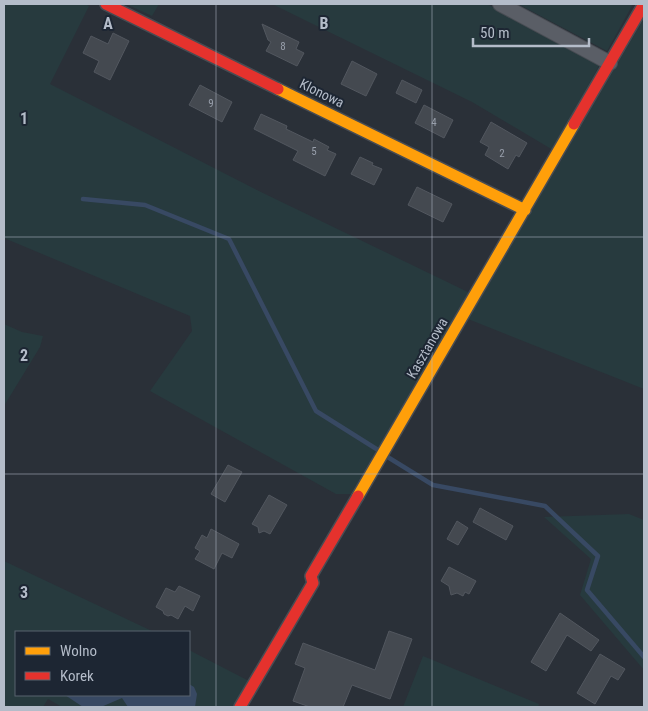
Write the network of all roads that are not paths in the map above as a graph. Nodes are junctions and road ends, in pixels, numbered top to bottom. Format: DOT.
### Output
graph roads {
  1 [pos="106,4"];
  2 [pos="500,4"];
  3 [pos="644,4"];
  4 [pos="610,62"];
  5 [pos="525,210"];
  6 [pos="240,707"];
  1 -- 5 [label="street, Klonowa"];
  2 -- 4 [label="street"];
  3 -- 4 [label="street, Kasztanowa"];
  4 -- 5 [label="street, Kasztanowa"];
  5 -- 6 [label="street, Kasztanowa"];
}
